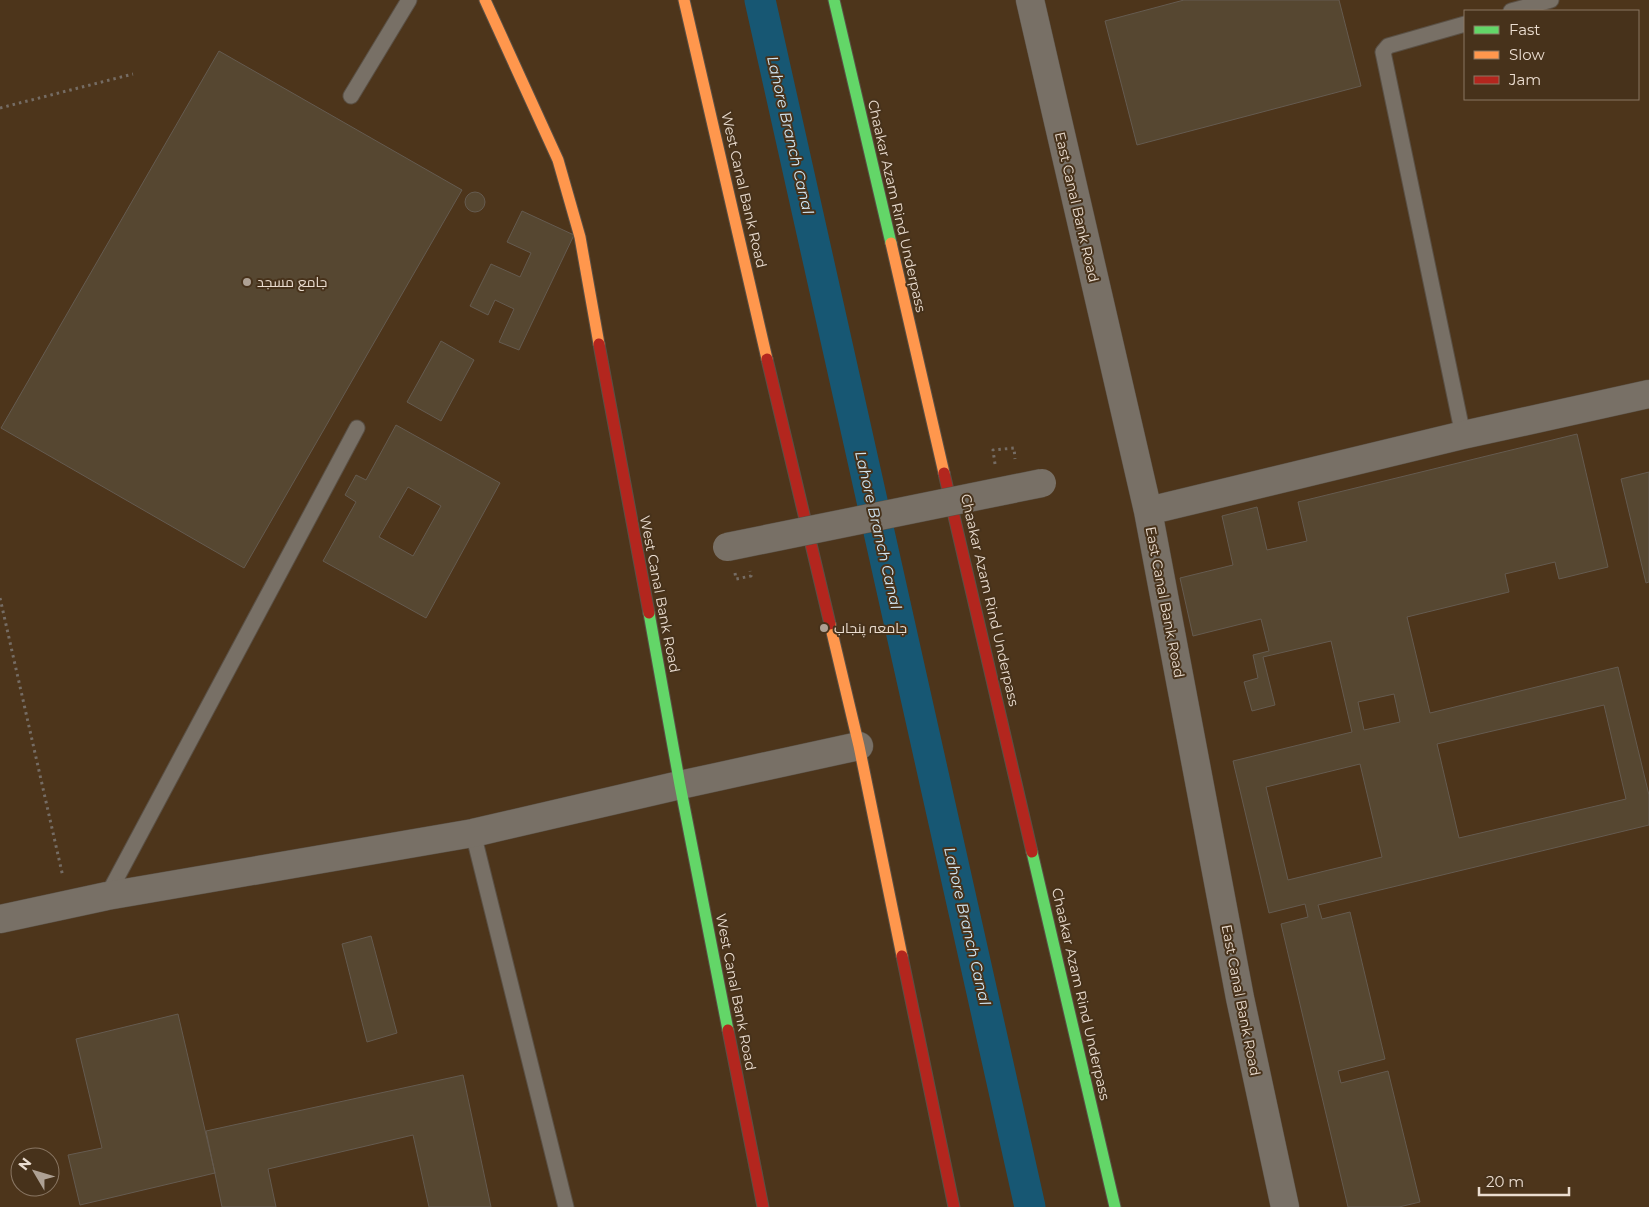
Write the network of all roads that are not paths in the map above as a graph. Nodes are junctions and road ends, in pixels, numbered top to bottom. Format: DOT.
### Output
graph roads {
  1 [pos="409,0"];
  2 [pos="486,0"];
  3 [pos="684,0"];
  4 [pos="834,0"];
  5 [pos="1030,0"];
  6 [pos="1551,0"];
  7 [pos="1515,10"];
  8 [pos="1464,24"];
  9 [pos="351,96"];
  10 [pos="1649,394"];
  11 [pos="357,428"];
  12 [pos="1463,435"];
  13 [pos="1042,483"];
  14 [pos="1148,511"];
  15 [pos="727,547"];
  16 [pos="859,746"];
  17 [pos="680,785"];
  18 [pos="473,833"];
  19 [pos="107,896"];
  20 [pos="0,919"];
  21 [pos="566,1207"];
  22 [pos="763,1207"];
  23 [pos="954,1207"];
  24 [pos="1115,1207"];
  25 [pos="1285,1207"];
  1 -- 9 [label="lane"];
  2 -- 17 [label="main road, West Canal Bank Road"];
  3 -- 16 [label="main road, West Canal Bank Road"];
  4 -- 24 [label="main road, Chaakar Azam Rind Underpass"];
  5 -- 14 [label="street, East Canal Bank Road"];
  6 -- 7 [label="lane"];
  8 -- 12 [label="lane"];
  10 -- 12 [label="street"];
  11 -- 19 [label="lane"];
  12 -- 14 [label="street"];
  13 -- 15 [label="street, bridge"];
  14 -- 25 [label="street, East Canal Bank Road"];
  16 -- 17 [label="street"];
  16 -- 23 [label="main road, West Canal Bank Road"];
  17 -- 18 [label="street"];
  17 -- 22 [label="main road, West Canal Bank Road"];
  18 -- 19 [label="street"];
  18 -- 21 [label="lane"];
  19 -- 20 [label="street"];
}
